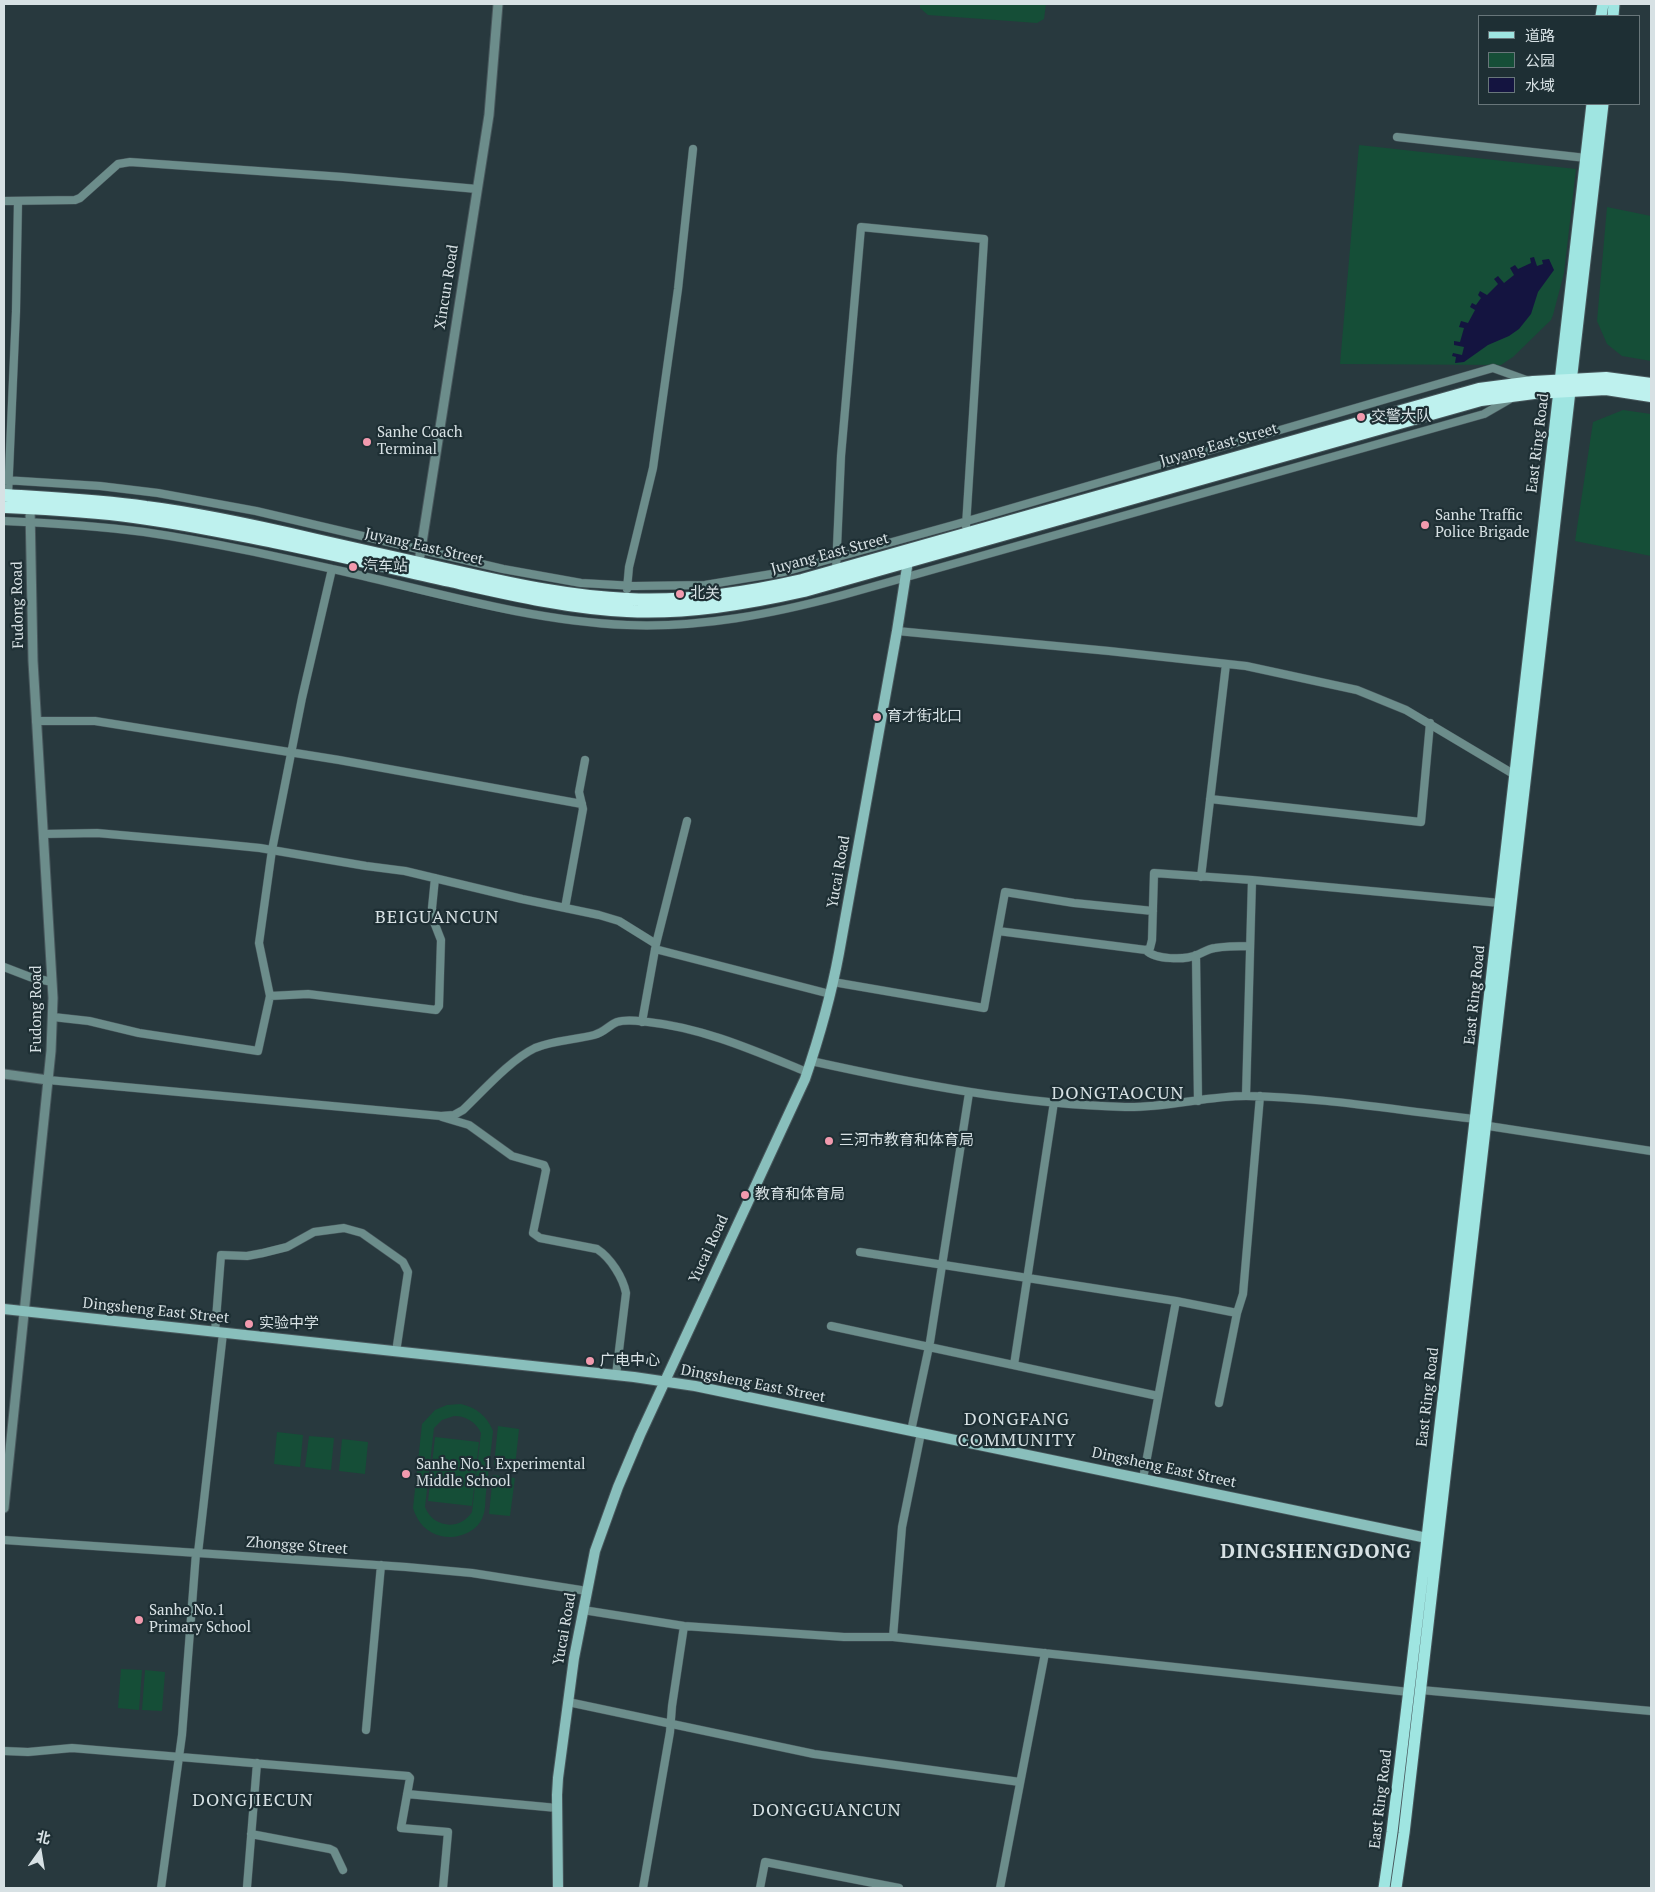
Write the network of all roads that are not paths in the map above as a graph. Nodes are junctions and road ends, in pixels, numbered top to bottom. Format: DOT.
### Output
graph roads {
  1 [pos="498,4"];
  2 [pos="1592,105"];
  3 [pos="1603,105"];
  4 [pos="1397,137"];
  5 [pos="693,149"];
  6 [pos="1586,158"];
  7 [pos="477,189"];
  8 [pos="4,201"];
  9 [pos="18,201"];
  10 [pos="1533,382"];
  11 [pos="1651,384"];
  12 [pos="1565,386"];
  13 [pos="1515,395"];
  14 [pos="1651,396"];
  15 [pos="6,480"];
  16 [pos="5,499"];
  17 [pos="30,508"];
  18 [pos="4,521"];
  19 [pos="30,522"];
  20 [pos="966,527"];
  21 [pos="908,561"];
  22 [pos="419,562"];
  23 [pos="836,564"];
  24 [pos="332,569"];
  25 [pos="906,576"];
  26 [pos="628,586"];
  27 [pos="627,599"];
  28 [pos="897,631"];
  29 [pos="1226,664"];
  30 [pos="36,721"];
  31 [pos="1430,723"];
  32 [pos="291,752"];
  33 [pos="586,760"];
  34 [pos="1515,775"];
  35 [pos="1210,799"];
  36 [pos="582,804"];
  37 [pos="687,821"];
  38 [pos="42,834"];
  39 [pos="272,850"];
  40 [pos="1201,876"];
  41 [pos="435,878"];
  42 [pos="1252,880"];
  43 [pos="1500,903"];
  44 [pos="565,908"];
  45 [pos="1153,911"];
  46 [pos="998,931"];
  47 [pos="655,946"];
  48 [pos="1250,946"];
  49 [pos="1146,950"];
  50 [pos="1196,956"];
  51 [pos="4,967"];
  52 [pos="52,982"];
  53 [pos="833,982"];
  54 [pos="830,994"];
  55 [pos="270,996"];
  56 [pos="53,1017"];
  57 [pos="642,1022"];
  58 [pos="811,1061"];
  59 [pos="807,1072"];
  60 [pos="4,1074"];
  61 [pos="48,1080"];
  62 [pos="969,1093"];
  63 [pos="1246,1096"];
  64 [pos="1260,1096"];
  65 [pos="1198,1101"];
  66 [pos="1054,1102"];
  67 [pos="441,1116"];
  68 [pos="1479,1123"];
  69 [pos="1651,1151"];
  70 [pos="860,1252"];
  71 [pos="942,1264"];
  72 [pos="1028,1278"];
  73 [pos="1176,1301"];
  74 [pos="4,1310"];
  75 [pos="24,1312"];
  76 [pos="1237,1313"];
  77 [pos="831,1326"];
  78 [pos="219,1333"];
  79 [pos="929,1347"];
  80 [pos="396,1352"];
  81 [pos="1014,1365"];
  82 [pos="616,1375"];
  83 [pos="664,1382"];
  84 [pos="1158,1396"];
  85 [pos="1219,1404"];
  86 [pos="916,1432"];
  87 [pos="1143,1479"];
  88 [pos="4,1508"];
  89 [pos="1427,1538"];
  90 [pos="4,1540"];
  91 [pos="197,1553"];
  92 [pos="381,1565"];
  93 [pos="587,1591"];
  94 [pos="583,1610"];
  95 [pos="684,1626"];
  96 [pos="892,1637"];
  97 [pos="1045,1654"];
  98 [pos="1415,1692"];
  99 [pos="568,1702"];
  100 [pos="1651,1711"];
  101 [pos="670,1724"];
  102 [pos="366,1730"];
  103 [pos="4,1750"];
  104 [pos="179,1757"];
  105 [pos="257,1763"];
  106 [pos="1020,1782"];
  107 [pos="407,1794"];
  108 [pos="557,1808"];
  109 [pos="1398,1833"];
  110 [pos="251,1834"];
  111 [pos="343,1870"];
  112 [pos="248,1887"];
  113 [pos="882,1887"];
  114 [pos="161,1888"];
  115 [pos="443,1888"];
  116 [pos="558,1888"];
  117 [pos="643,1888"];
  118 [pos="760,1888"];
  119 [pos="899,1888"];
  120 [pos="1000,1888"];
  121 [pos="1385,1888"];
  122 [pos="1396,1888"];
  1 -- 7 [label="street, Xincun Road"];
  2 -- 6 [label="main road, East Ring Road"];
  3 -- 12 [label="main road, East Ring Road"];
  4 -- 6 [label="street"];
  5 -- 26 [label="street"];
  6 -- 12 [label="main road, East Ring Road"];
  7 -- 9 [label="street"];
  7 -- 22 [label="street, Xincun Road"];
  8 -- 9 [label="street"];
  9 -- 15 [label="street"];
  10 -- 12 [label="highway, Juyang East Street"];
  10 -- 20 [label="highway, Juyang East Street"];
  10 -- 20 [label="street"];
  11 -- 12 [label="highway, Juyang East Street"];
  12 -- 13 [label="highway, Juyang East Street"];
  12 -- 14 [label="highway, Juyang East Street"];
  12 -- 34 [label="main road, East Ring Road"];
  12 -- 68 [label="main road, East Ring Road"];
  13 -- 21 [label="highway, Juyang East Street"];
  13 -- 25 [label="street"];
  15 -- 16 [label="street"];
  15 -- 22 [label="street"];
  16 -- 17 [label="highway, Juyang East Street"];
  16 -- 22 [label="highway, Juyang East Street"];
  17 -- 19 [label="street, Fudong Road"];
  17 -- 22 [label="highway, Juyang East Street"];
  18 -- 19 [label="street"];
  19 -- 24 [label="street"];
  19 -- 30 [label="street, Fudong Road"];
  20 -- 23 [label="highway, Juyang East Street"];
  20 -- 23 [label="street"];
  21 -- 22 [label="highway, Juyang East Street"];
  21 -- 25 [label="main road, Yucai Road"];
  22 -- 26 [label="street"];
  22 -- 27 [label="highway, Juyang East Street"];
  23 -- 26 [label="street"];
  23 -- 27 [label="highway, Juyang East Street"];
  24 -- 25 [label="street"];
  24 -- 32 [label="street"];
  25 -- 28 [label="main road, Yucai Road"];
  26 -- 27 [label="street"];
  28 -- 29 [label="street"];
  28 -- 53 [label="main road, Yucai Road"];
  29 -- 31 [label="street"];
  29 -- 35 [label="street"];
  30 -- 32 [label="street"];
  30 -- 38 [label="street, Fudong Road"];
  31 -- 34 [label="street"];
  31 -- 35 [label="street"];
  32 -- 36 [label="street"];
  32 -- 39 [label="street"];
  33 -- 36 [label="street"];
  34 -- 43 [label="main road, East Ring Road"];
  35 -- 40 [label="street"];
  36 -- 44 [label="street"];
  37 -- 47 [label="street"];
  38 -- 39 [label="street"];
  38 -- 52 [label="street, Fudong Road"];
  39 -- 41 [label="street"];
  39 -- 55 [label="street"];
  40 -- 42 [label="street"];
  40 -- 45 [label="street"];
  41 -- 44 [label="street"];
  41 -- 55 [label="street"];
  42 -- 43 [label="street"];
  42 -- 48 [label="street"];
  43 -- 68 [label="main road, East Ring Road"];
  44 -- 47 [label="street"];
  45 -- 46 [label="street"];
  45 -- 49 [label="street"];
  46 -- 49 [label="street"];
  46 -- 53 [label="street"];
  47 -- 54 [label="street"];
  47 -- 57 [label="street"];
  48 -- 50 [label="street"];
  48 -- 63 [label="street"];
  49 -- 50 [label="street"];
  50 -- 65 [label="street"];
  51 -- 52 [label="street"];
  52 -- 56 [label="street, Fudong Road"];
  53 -- 54 [label="main road, Yucai Road"];
  54 -- 58 [label="main road, Yucai Road"];
  55 -- 56 [label="street"];
  56 -- 61 [label="street, Fudong Road"];
  57 -- 59 [label="street"];
  57 -- 67 [label="street"];
  58 -- 59 [label="main road, Yucai Road"];
  58 -- 62 [label="street"];
  59 -- 83 [label="main road, Yucai Road"];
  60 -- 61 [label="street"];
  61 -- 67 [label="street"];
  61 -- 75 [label="street, Fudong Road"];
  62 -- 66 [label="street"];
  62 -- 71 [label="street"];
  63 -- 64 [label="street"];
  63 -- 65 [label="street"];
  64 -- 68 [label="street"];
  64 -- 76 [label="street"];
  65 -- 66 [label="street"];
  66 -- 72 [label="street"];
  67 -- 82 [label="street"];
  68 -- 69 [label="street"];
  68 -- 89 [label="main road, East Ring Road"];
  68 -- 98 [label="main road, East Ring Road"];
  70 -- 71 [label="street"];
  71 -- 72 [label="street"];
  71 -- 79 [label="street"];
  72 -- 73 [label="street"];
  72 -- 81 [label="street"];
  73 -- 76 [label="street"];
  73 -- 84 [label="street"];
  74 -- 75 [label="main road, Dingsheng East Street"];
  75 -- 78 [label="main road, Dingsheng East Street"];
  75 -- 88 [label="street, Fudong Road"];
  76 -- 85 [label="street"];
  77 -- 79 [label="street"];
  78 -- 80 [label="main road, Dingsheng East Street"];
  78 -- 80 [label="street"];
  78 -- 91 [label="street"];
  79 -- 81 [label="street"];
  79 -- 86 [label="street"];
  80 -- 82 [label="main road, Dingsheng East Street"];
  81 -- 84 [label="street"];
  82 -- 83 [label="main road, Dingsheng East Street"];
  83 -- 86 [label="main road, Dingsheng East Street"];
  83 -- 93 [label="main road, Yucai Road"];
  84 -- 87 [label="street"];
  86 -- 87 [label="main road, Dingsheng East Street"];
  86 -- 96 [label="street"];
  87 -- 89 [label="main road, Dingsheng East Street"];
  89 -- 98 [label="main road, East Ring Road"];
  90 -- 91 [label="street, Zhongge Street"];
  91 -- 92 [label="street, Zhongge Street"];
  91 -- 104 [label="street"];
  92 -- 93 [label="street, Zhongge Street"];
  92 -- 102 [label="street"];
  93 -- 94 [label="main road, Yucai Road"];
  94 -- 95 [label="street"];
  94 -- 99 [label="main road, Yucai Road"];
  95 -- 96 [label="street"];
  95 -- 101 [label="street"];
  96 -- 97 [label="street"];
  97 -- 98 [label="street"];
  97 -- 106 [label="street"];
  98 -- 100 [label="street"];
  98 -- 109 [label="main road, East Ring Road"];
  99 -- 101 [label="street"];
  99 -- 108 [label="main road, Yucai Road"];
  101 -- 106 [label="street"];
  101 -- 117 [label="street"];
  103 -- 104 [label="street"];
  104 -- 105 [label="street"];
  104 -- 114 [label="street"];
  105 -- 107 [label="street"];
  105 -- 110 [label="street"];
  106 -- 120 [label="street"];
  107 -- 108 [label="street"];
  107 -- 115 [label="street"];
  108 -- 116 [label="main road, Yucai Road"];
  109 -- 121 [label="main road, East Ring Road"];
  109 -- 122 [label="main road, East Ring Road"];
  110 -- 111 [label="street"];
  110 -- 112 [label="street"];
  113 -- 118 [label="street"];
  113 -- 119 [label="street"];
}
